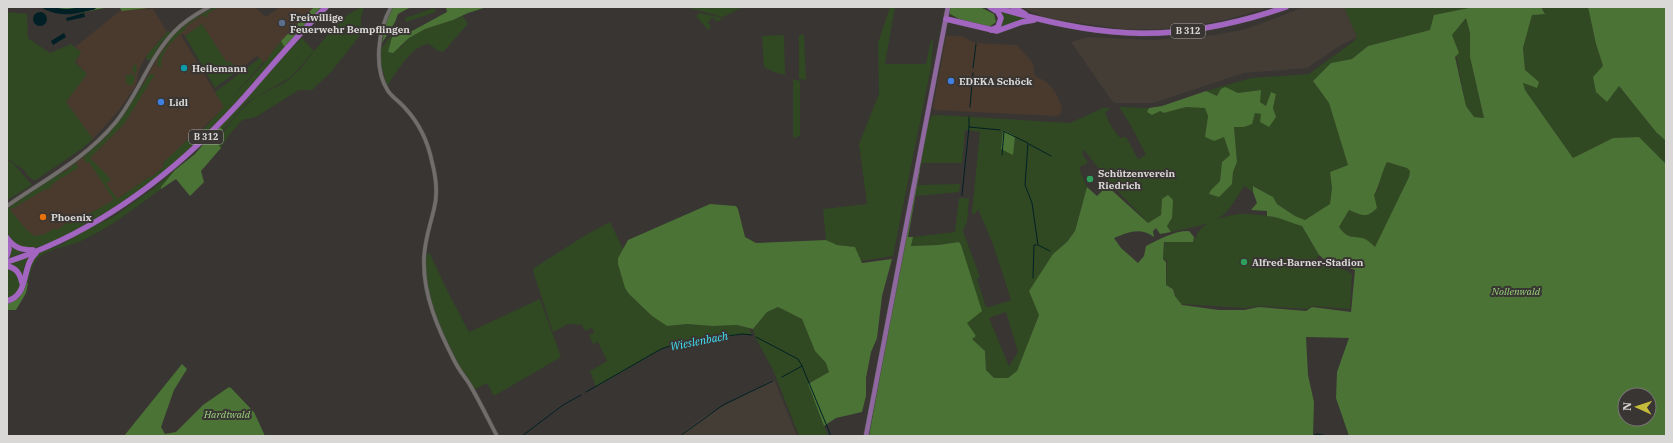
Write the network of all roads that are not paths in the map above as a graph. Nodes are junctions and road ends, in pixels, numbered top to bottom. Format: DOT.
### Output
graph roads {
  1 [pos="209,7"];
  2 [pos="326,7"];
  3 [pos="391,7"];
  4 [pos="948,7"];
  5 [pos="990,7"];
  6 [pos="995,7"];
  7 [pos="1013,7"];
  8 [pos="1286,7"];
  9 [pos="946,19"];
  10 [pos="1036,19"];
  11 [pos="990,31"];
  12 [pos="7,206"];
  13 [pos="7,238"];
  14 [pos="7,242"];
  15 [pos="40,250"];
  16 [pos="7,256"];
  17 [pos="7,262"];
  18 [pos="7,266"];
  19 [pos="22,287"];
  20 [pos="7,301"];
  21 [pos="497,436"];
  22 [pos="866,436"];
  1 -- 12 [label="street"];
  2 -- 15 [label="highway, B 312"];
  3 -- 21 [label="street"];
  4 -- 9 [label="main road"];
  5 -- 11 [label="highway"];
  6 -- 10 [label="highway, B 312"];
  7 -- 10 [label="highway"];
  8 -- 10 [label="highway, B 312"];
  9 -- 11 [label="highway"];
  9 -- 22 [label="main road"];
  10 -- 11 [label="highway"];
  13 -- 15 [label="highway"];
  14 -- 16 [label="highway"];
  15 -- 17 [label="highway, B 312"];
  15 -- 19 [label="highway"];
  18 -- 19 [label="highway"];
  19 -- 20 [label="highway"];
}
